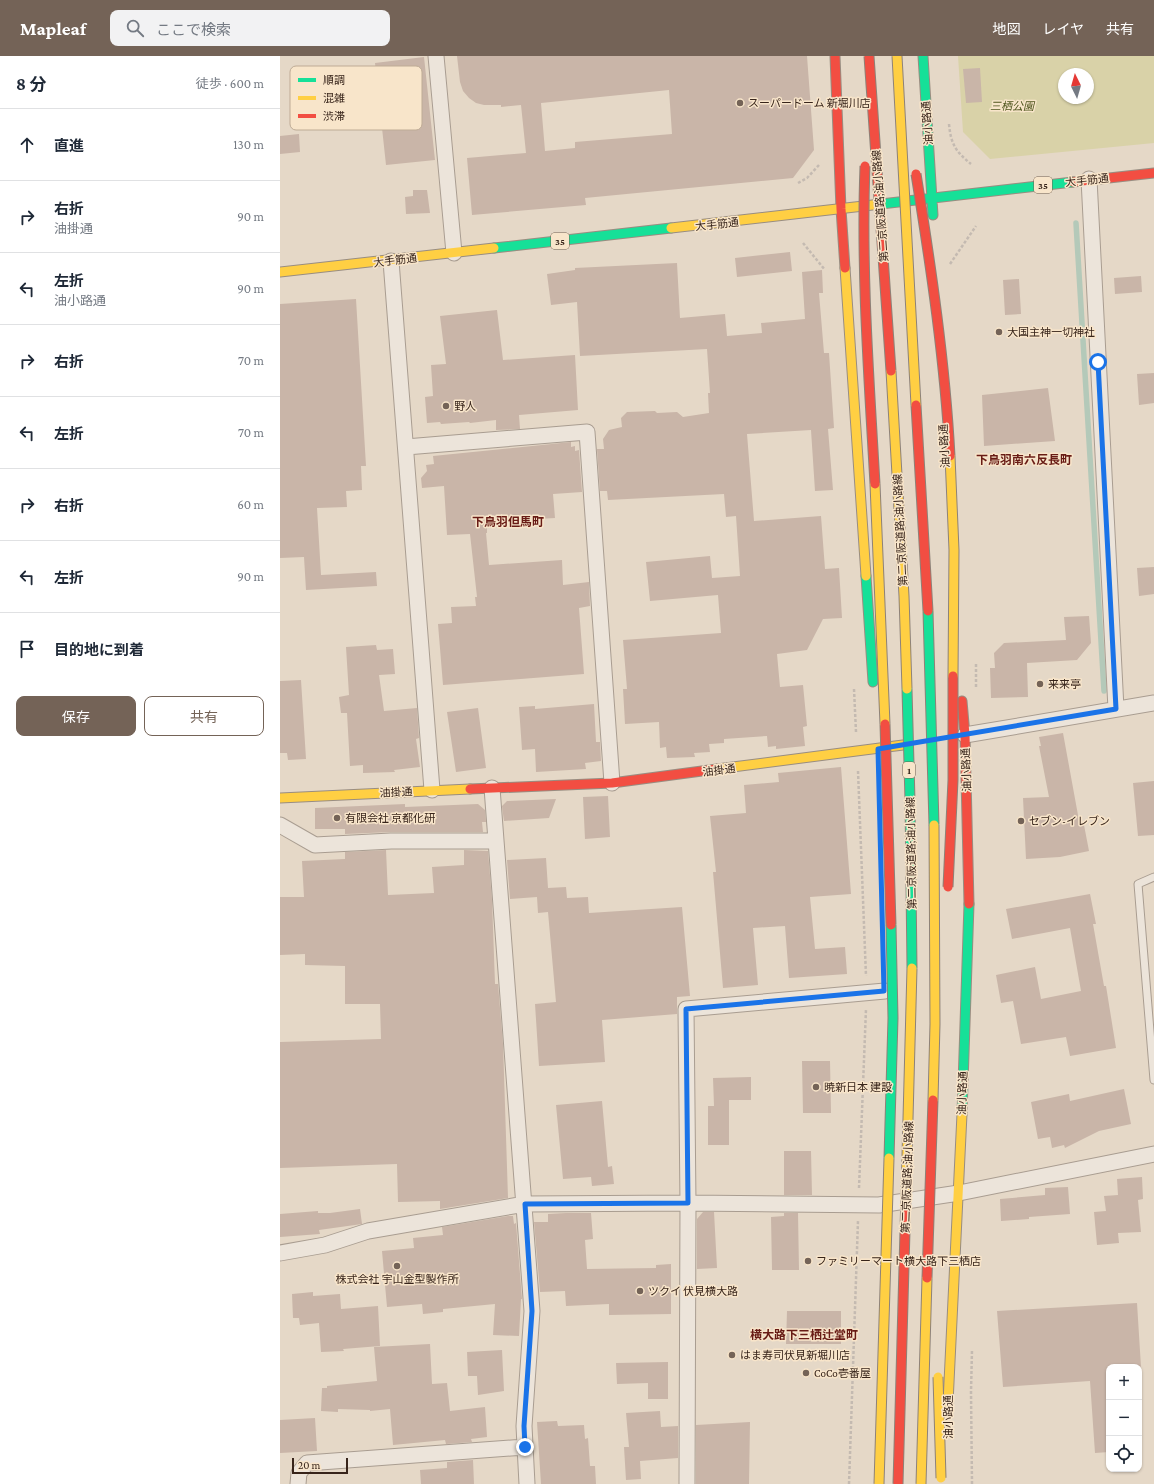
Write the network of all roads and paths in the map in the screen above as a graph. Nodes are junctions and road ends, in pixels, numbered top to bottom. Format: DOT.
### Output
graph roads {
  1 [pos="436,56"];
  2 [pos="835,56"];
  3 [pos="869,56"];
  4 [pos="897,56"];
  5 [pos="923,56"];
  6 [pos="949,124"];
  7 [pos="866,141"];
  8 [pos="912,148"];
  9 [pos="865,156"];
  10 [pos="914,164"];
  11 [pos="971,164"];
  12 [pos="1154,173"];
  13 [pos="1089,180"];
  14 [pos="932,198"];
  15 [pos="841,209"];
  16 [pos="803,243"];
  17 [pos="454,253"];
  18 [pos="391,261"];
  19 [pos="280,272"];
  20 [pos="830,275"];
  21 [pos="406,448"];
  22 [pos="854,682"];
  23 [pos="1154,703"];
  24 [pos="1116,709"];
  25 [pos="965,735"];
  26 [pos="878,749"];
  27 [pos="857,752"];
  28 [pos="612,783"];
  29 [pos="492,788"];
  30 [pos="432,790"];
  31 [pos="280,798"];
  32 [pos="280,824"];
  33 [pos="496,841"];
  34 [pos="1154,877"];
  35 [pos="948,897"];
  36 [pos="884,991"];
  37 [pos="866,993"];
  38 [pos="1154,1080"];
  39 [pos="1154,1154"];
  40 [pos="940,1183"];
  41 [pos="959,1193"];
  42 [pos="688,1203"];
  43 [pos="525,1204"];
  44 [pos="859,1205"];
  45 [pos="878,1205"];
  46 [pos="939,1206"];
  47 [pos="280,1253"];
  48 [pos="938,1369"];
  49 [pos="525,1447"];
  50 [pos="944,1481"];
  51 [pos="298,1484"];
  52 [pos="527,1484"];
  53 [pos="687,1484"];
  54 [pos="849,1484"];
  55 [pos="875,1484"];
  56 [pos="879,1484"];
  57 [pos="898,1484"];
  58 [pos="921,1484"];
  1 -- 17 [label="street"];
  2 -- 15 [label="main road"];
  3 -- 7 [label="main road, bridge"];
  3 -- 57 [label="main road, 第二京阪道路;油小路線 / 1, bridge"];
  4 -- 8 [label="main road, bridge"];
  4 -- 58 [label="main road, 第二京阪道路;油小路線, bridge"];
  5 -- 14 [label="main road, 油小路通"];
  6 -- 11 [label="path"];
  9 -- 56 [label="main road, bridge"];
  10 -- 35 [label="main road, bridge"];
  12 -- 13 [label="main road, 大手筋通 / 35"];
  13 -- 14 [label="main road, 大手筋通 / 35"];
  13 -- 24 [label="street"];
  14 -- 15 [label="main road, 大手筋通 / 35"];
  14 -- 25 [label="main road, 油小路通"];
  15 -- 17 [label="main road, 大手筋通 / 35"];
  15 -- 26 [label="main road"];
  16 -- 20 [label="path"];
  17 -- 18 [label="main road, 大手筋通 / 35"];
  18 -- 19 [label="main road, 大手筋通 / 35"];
  18 -- 21 [label="street"];
  21 -- 28 [label="street"];
  21 -- 30 [label="street"];
  22 -- 27 [label="path"];
  23 -- 24 [label="street, 油掛通"];
  24 -- 25 [label="street, 油掛通"];
  25 -- 26 [label="main road, 油掛通"];
  25 -- 41 [label="main road, 油小路通"];
  26 -- 27 [label="main road, 油掛通"];
  26 -- 36 [label="main road"];
  27 -- 28 [label="main road, 油掛通"];
  27 -- 37 [label="path"];
  28 -- 29 [label="main road, 油掛通"];
  29 -- 30 [label="main road, 油掛通"];
  29 -- 33 [label="street"];
  30 -- 31 [label="main road, 油掛通"];
  32 -- 33 [label="street"];
  33 -- 43 [label="street"];
  34 -- 38 [label="lane"];
  36 -- 37 [label="street"];
  36 -- 45 [label="main road"];
  37 -- 42 [label="street"];
  37 -- 44 [label="path"];
  39 -- 41 [label="street"];
  40 -- 46 [label="main road"];
  41 -- 45 [label="street"];
  41 -- 50 [label="main road, 油小路通"];
  42 -- 43 [label="street"];
  42 -- 44 [label="street"];
  42 -- 53 [label="street"];
  43 -- 47 [label="street"];
  43 -- 49 [label="street"];
  44 -- 45 [label="street"];
  44 -- 54 [label="path"];
  45 -- 55 [label="main road"];
  48 -- 50 [label="main road, bridge"];
  49 -- 51 [label="street"];
  49 -- 52 [label="street"];
}
